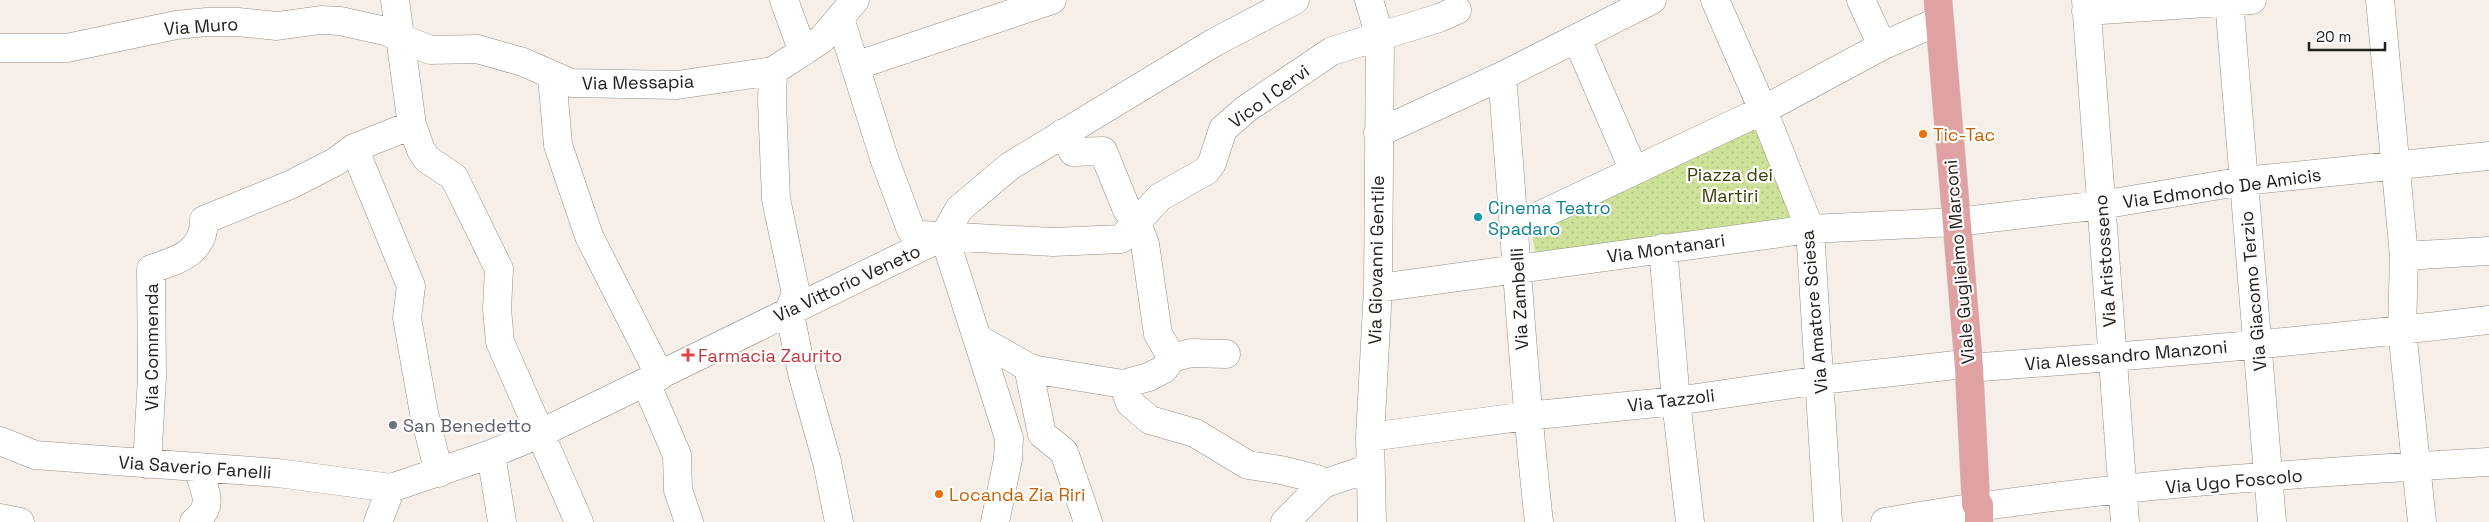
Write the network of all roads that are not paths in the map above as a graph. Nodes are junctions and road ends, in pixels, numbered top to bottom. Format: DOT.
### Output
graph roads {
  1 [pos="395,0"];
  2 [pos="784,0"];
  3 [pos="1052,0"];
  4 [pos="1295,0"];
  5 [pos="1369,0"];
  6 [pos="1652,0"];
  7 [pos="1715,0"];
  8 [pos="1861,0"];
  9 [pos="2380,0"];
  10 [pos="2237,1"];
  11 [pos="2086,6"];
  12 [pos="847,9"];
  13 [pos="1457,10"];
  14 [pos="1938,10"];
  15 [pos="1380,37"];
  16 [pos="1577,39"];
  17 [pos="401,40"];
  18 [pos="1882,46"];
  19 [pos="0,48"];
  20 [pos="803,52"];
  21 [pos="855,66"];
  22 [pos="774,71"];
  23 [pos="552,76"];
  24 [pos="1502,76"];
  25 [pos="1763,110"];
  26 [pos="412,125"];
  27 [pos="1378,132"];
  28 [pos="1063,133"];
  29 [pos="354,148"];
  30 [pos="2489,156"];
  31 [pos="2397,166"];
  32 [pos="1634,171"];
  33 [pos="2244,181"];
  34 [pos="2101,205"];
  35 [pos="1136,221"];
  36 [pos="1956,222"];
  37 [pos="1515,227"];
  38 [pos="1810,229"];
  39 [pos="944,236"];
  40 [pos="1663,248"];
  41 [pos="2489,251"];
  42 [pos="2404,256"];
  43 [pos="1516,270"];
  44 [pos="1378,288"];
  45 [pos="788,310"];
  46 [pos="2489,320"];
  47 [pos="2402,330"];
  48 [pos="977,338"];
  49 [pos="2256,344"];
  50 [pos="1226,354"];
  51 [pos="2113,357"];
  52 [pos="1172,358"];
  53 [pos="1028,367"];
  54 [pos="1969,368"];
  55 [pos="653,379"];
  56 [pos="1820,380"];
  57 [pos="1123,384"];
  58 [pos="1676,401"];
  59 [pos="1527,416"];
  60 [pos="539,434"];
  61 [pos="1042,434"];
  62 [pos="1370,437"];
  63 [pos="1009,438"];
  64 [pos="0,441"];
  65 [pos="491,454"];
  66 [pos="2489,462"];
  67 [pos="148,464"];
  68 [pos="2416,466"];
  69 [pos="198,468"];
  70 [pos="1370,468"];
  71 [pos="439,473"];
  72 [pos="2269,477"];
  73 [pos="1323,484"];
  74 [pos="391,488"];
  75 [pos="2123,490"];
  76 [pos="1979,514"];
  77 [pos="0,518"];
  78 [pos="20,522"];
  79 [pos="194,522"];
  80 [pos="378,522"];
  81 [pos="502,522"];
  82 [pos="579,522"];
  83 [pos="689,522"];
  84 [pos="839,522"];
  85 [pos="995,522"];
  86 [pos="1088,522"];
  87 [pos="1284,522"];
  88 [pos="1372,522"];
  89 [pos="1539,522"];
  90 [pos="1690,522"];
  91 [pos="1828,522"];
  92 [pos="1885,522"];
  93 [pos="2126,522"];
  94 [pos="2272,522"];
  95 [pos="2422,522"];
  1 -- 17 [label="street"];
  2 -- 20 [label="street"];
  3 -- 21 [label="street"];
  4 -- 28 [label="street"];
  5 -- 15 [label="street, Via Giovanni Gentile"];
  6 -- 16 [label="street"];
  7 -- 25 [label="street, Via Amatore Sciesa"];
  8 -- 18 [label="street"];
  9 -- 31 [label="street"];
  10 -- 11 [label="street"];
  10 -- 33 [label="street, Via Giacomo Terzio"];
  11 -- 34 [label="street, Via Aristosseno"];
  12 -- 20 [label="street, Via Messapia"];
  12 -- 21 [label="street"];
  13 -- 15 [label="street, Vico I Cervi"];
  14 -- 18 [label="street"];
  14 -- 36 [label="main road, Viale Guglielmo Marconi"];
  15 -- 27 [label="street, Via Giovanni Gentile"];
  15 -- 35 [label="street, Vico I Cervi"];
  16 -- 24 [label="street"];
  16 -- 32 [label="street"];
  17 -- 19 [label="street, Via Muro"];
  17 -- 23 [label="street, Via Messapia"];
  17 -- 26 [label="street"];
  18 -- 25 [label="street"];
  20 -- 22 [label="street, Via Messapia"];
  21 -- 39 [label="street, Vico I Cervi"];
  22 -- 23 [label="street, Via Messapia"];
  22 -- 45 [label="street"];
  23 -- 55 [label="street"];
  24 -- 27 [label="street"];
  24 -- 37 [label="street, Via Zambelli"];
  25 -- 32 [label="street"];
  25 -- 38 [label="street, Via Amatore Sciesa"];
  26 -- 29 [label="street, Via Commenda"];
  26 -- 60 [label="street"];
  27 -- 44 [label="street, Via Giovanni Gentile"];
  28 -- 35 [label="street"];
  28 -- 39 [label="street"];
  29 -- 67 [label="street, Via Commenda"];
  29 -- 71 [label="street"];
  30 -- 31 [label="street, Via Edmondo De Amicis"];
  31 -- 33 [label="street, Via Edmondo De Amicis"];
  31 -- 42 [label="street"];
  32 -- 37 [label="street"];
  33 -- 34 [label="street, Via Edmondo De Amicis"];
  33 -- 49 [label="street, Via Giacomo Terzio"];
  34 -- 36 [label="street, Via Edmondo De Amicis"];
  34 -- 51 [label="street, Via Aristosseno"];
  35 -- 39 [label="street, Vico I Cervi"];
  35 -- 52 [label="street"];
  36 -- 38 [label="street, Via Montanari"];
  36 -- 54 [label="main road, Viale Guglielmo Marconi"];
  37 -- 43 [label="street, Via Zambelli"];
  38 -- 40 [label="street, Via Montanari"];
  38 -- 56 [label="street, Via Amatore Sciesa"];
  39 -- 45 [label="street, Via Vittorio Veneto"];
  39 -- 48 [label="street"];
  40 -- 43 [label="street, Via Montanari"];
  40 -- 58 [label="street"];
  41 -- 42 [label="street"];
  42 -- 47 [label="street"];
  43 -- 44 [label="street, Via Montanari"];
  43 -- 59 [label="street, Via Zambelli"];
  44 -- 62 [label="street, Via Giovanni Gentile"];
  45 -- 55 [label="street, Via Vittorio Veneto"];
  45 -- 84 [label="street"];
  46 -- 47 [label="street, Via Alessandro Manzoni"];
  47 -- 49 [label="street, Via Alessandro Manzoni"];
  47 -- 68 [label="street"];
  48 -- 53 [label="street"];
  48 -- 63 [label="street"];
  49 -- 51 [label="street, Via Alessandro Manzoni"];
  49 -- 72 [label="street, Via Giacomo Terzio"];
  50 -- 52 [label="street"];
  51 -- 54 [label="street, Via Alessandro Manzoni"];
  51 -- 75 [label="street, Via Aristosseno"];
  52 -- 57 [label="street"];
  53 -- 57 [label="street"];
  53 -- 61 [label="street"];
  54 -- 56 [label="street, Via Tazzoli"];
  54 -- 76 [label="main road, Viale Guglielmo Marconi"];
  55 -- 60 [label="street, Via Vittorio Veneto"];
  55 -- 83 [label="street"];
  56 -- 58 [label="street, Via Tazzoli"];
  56 -- 91 [label="street, Via Amatore Sciesa"];
  57 -- 73 [label="street"];
  58 -- 59 [label="street, Via Tazzoli"];
  58 -- 90 [label="street"];
  59 -- 62 [label="street, Via Tazzoli"];
  59 -- 89 [label="street, Via Zambelli"];
  60 -- 65 [label="street, Via Vittorio Veneto"];
  60 -- 82 [label="street"];
  61 -- 63 [label="street"];
  61 -- 86 [label="street"];
  62 -- 70 [label="street, Via Giovanni Gentile"];
  63 -- 85 [label="street"];
  64 -- 67 [label="street, Via Saverio Fanelli"];
  65 -- 71 [label="street, Via Vittorio Veneto"];
  65 -- 81 [label="street"];
  66 -- 68 [label="street, Via Ugo Foscolo"];
  67 -- 69 [label="street, Via Saverio Fanelli"];
  68 -- 72 [label="street, Via Ugo Foscolo"];
  68 -- 95 [label="street"];
  69 -- 74 [label="street, Via Saverio Fanelli"];
  69 -- 79 [label="street"];
  70 -- 73 [label="street"];
  70 -- 88 [label="street, Via Giovanni Gentile"];
  71 -- 74 [label="street, Via Vittorio Veneto"];
  72 -- 75 [label="street, Via Ugo Foscolo"];
  72 -- 94 [label="street, Via Giacomo Terzio"];
  73 -- 87 [label="street"];
  74 -- 80 [label="street"];
  75 -- 76 [label="street, Via Ugo Foscolo"];
  75 -- 93 [label="street, Via Aristosseno"];
  76 -- 92 [label="street, Via Ugo Foscolo"];
  77 -- 78 [label="street"];
}
